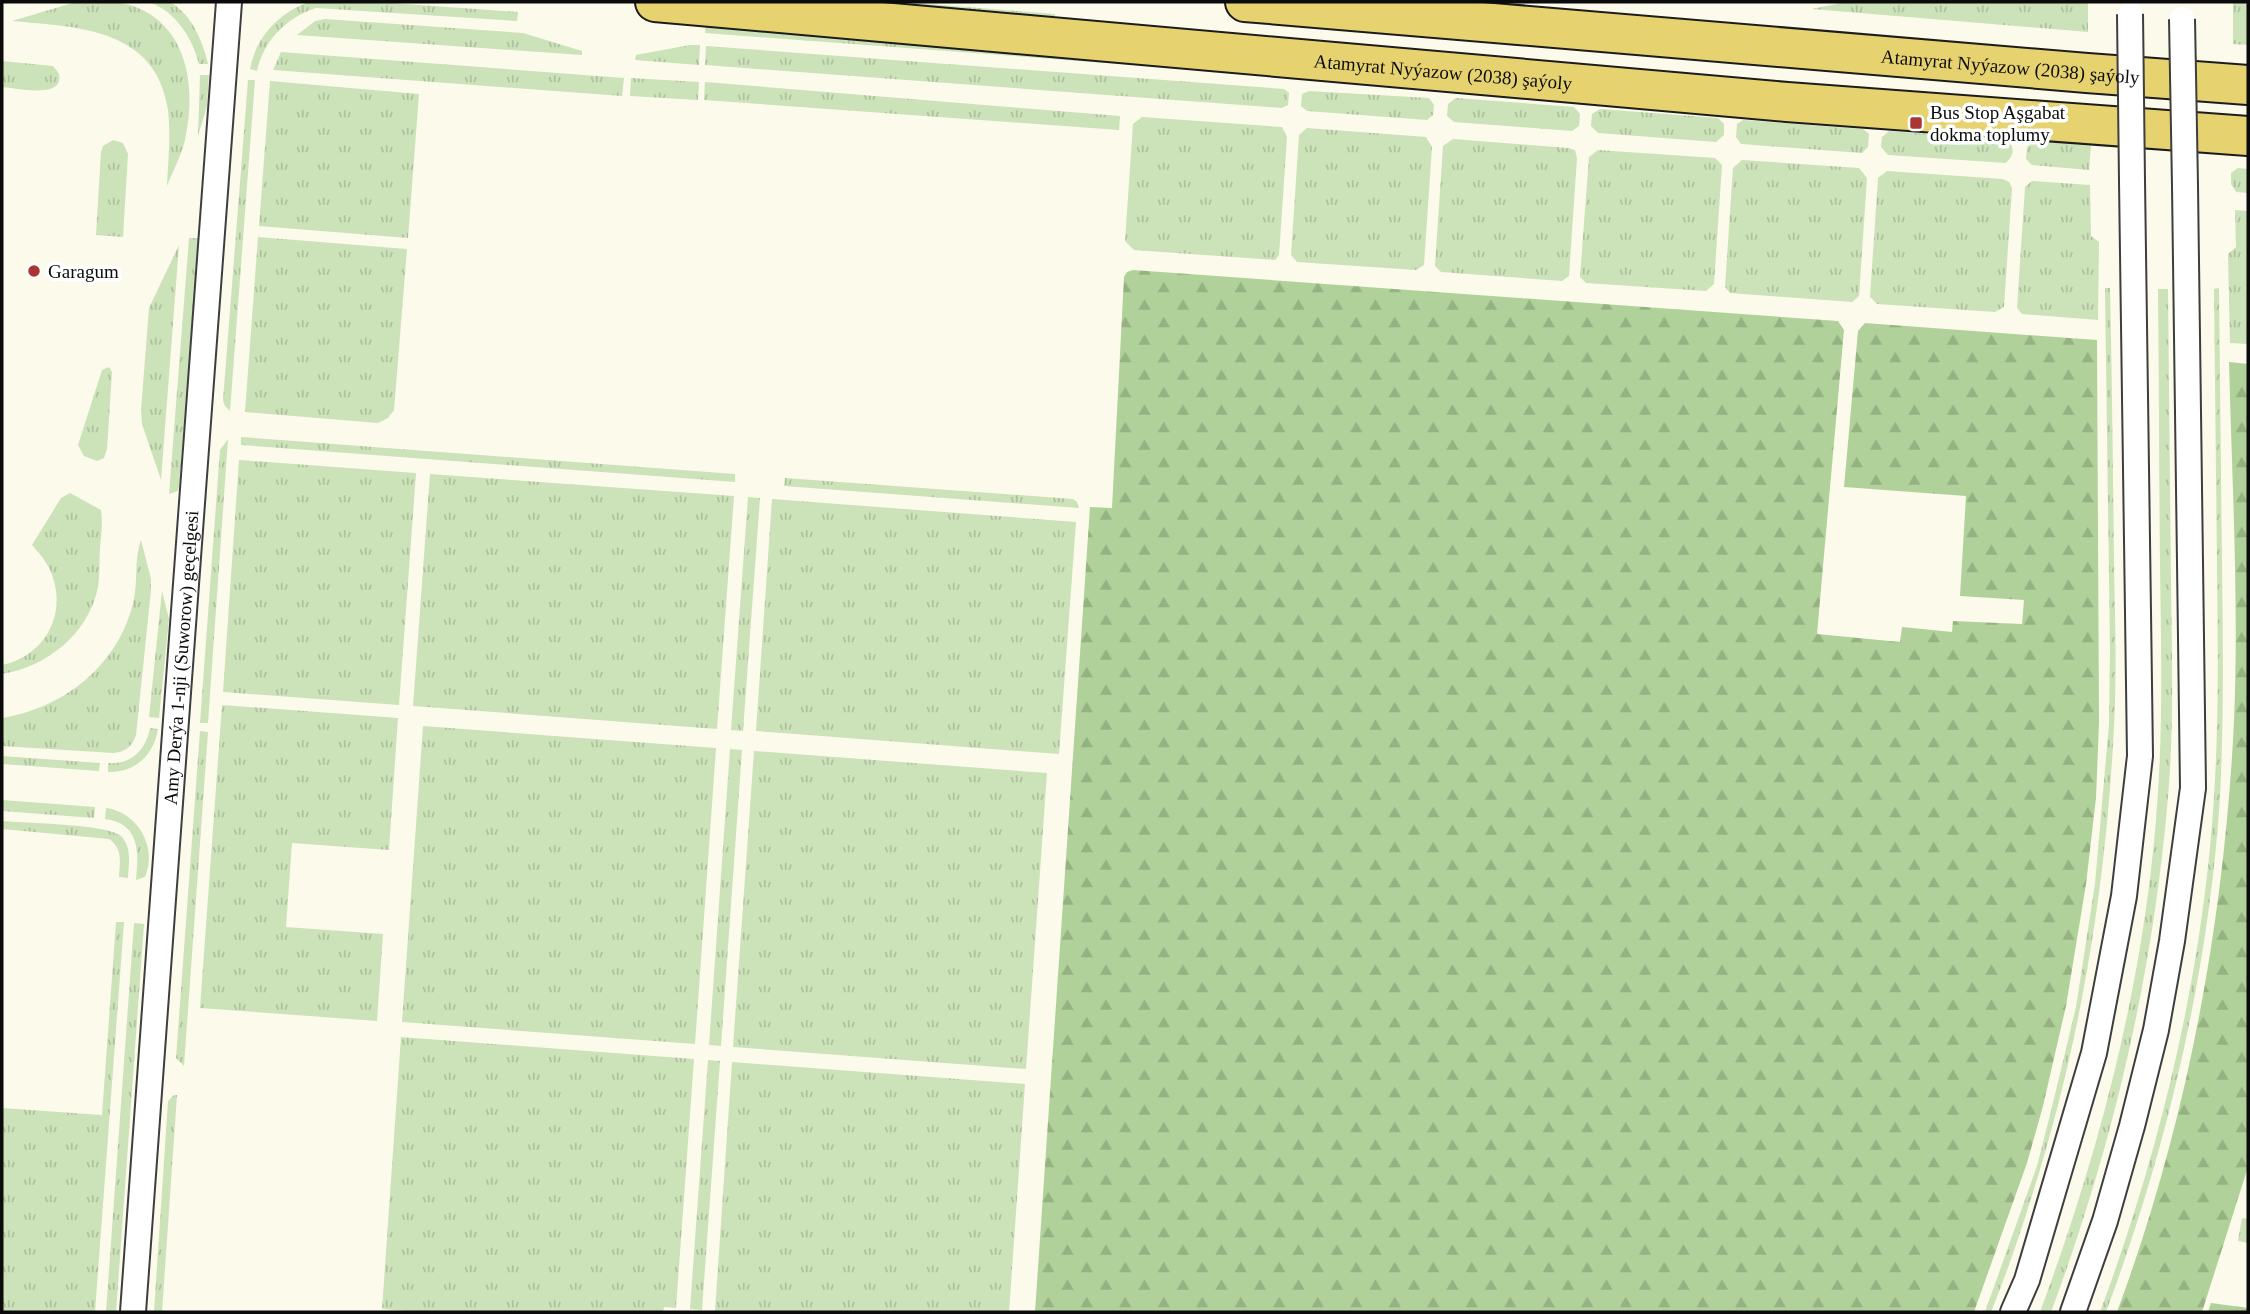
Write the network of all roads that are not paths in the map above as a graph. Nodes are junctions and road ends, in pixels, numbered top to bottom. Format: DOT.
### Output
graph roads {
  1 [pos="229,2"];
  2 [pos="655,2"];
  3 [pos="1245,2"];
  4 [pos="2130,8"];
  5 [pos="2182,10"];
  6 [pos="2240,84"];
  7 [pos="2240,135"];
  8 [pos="133,1312"];
  9 [pos="2013,1312"];
  10 [pos="2073,1312"];
  1 -- 8 [label="street, Amy Derýa 1-nji (Suworow) geçelgesi"];
  2 -- 7 [label="main road, Atamyrat Nyýazow (2038) şaýoly"];
  3 -- 6 [label="main road, Atamyrat Nyýazow (2038) şaýoly"];
  4 -- 9 [label="street, bridge"];
  5 -- 10 [label="street, bridge"];
}
